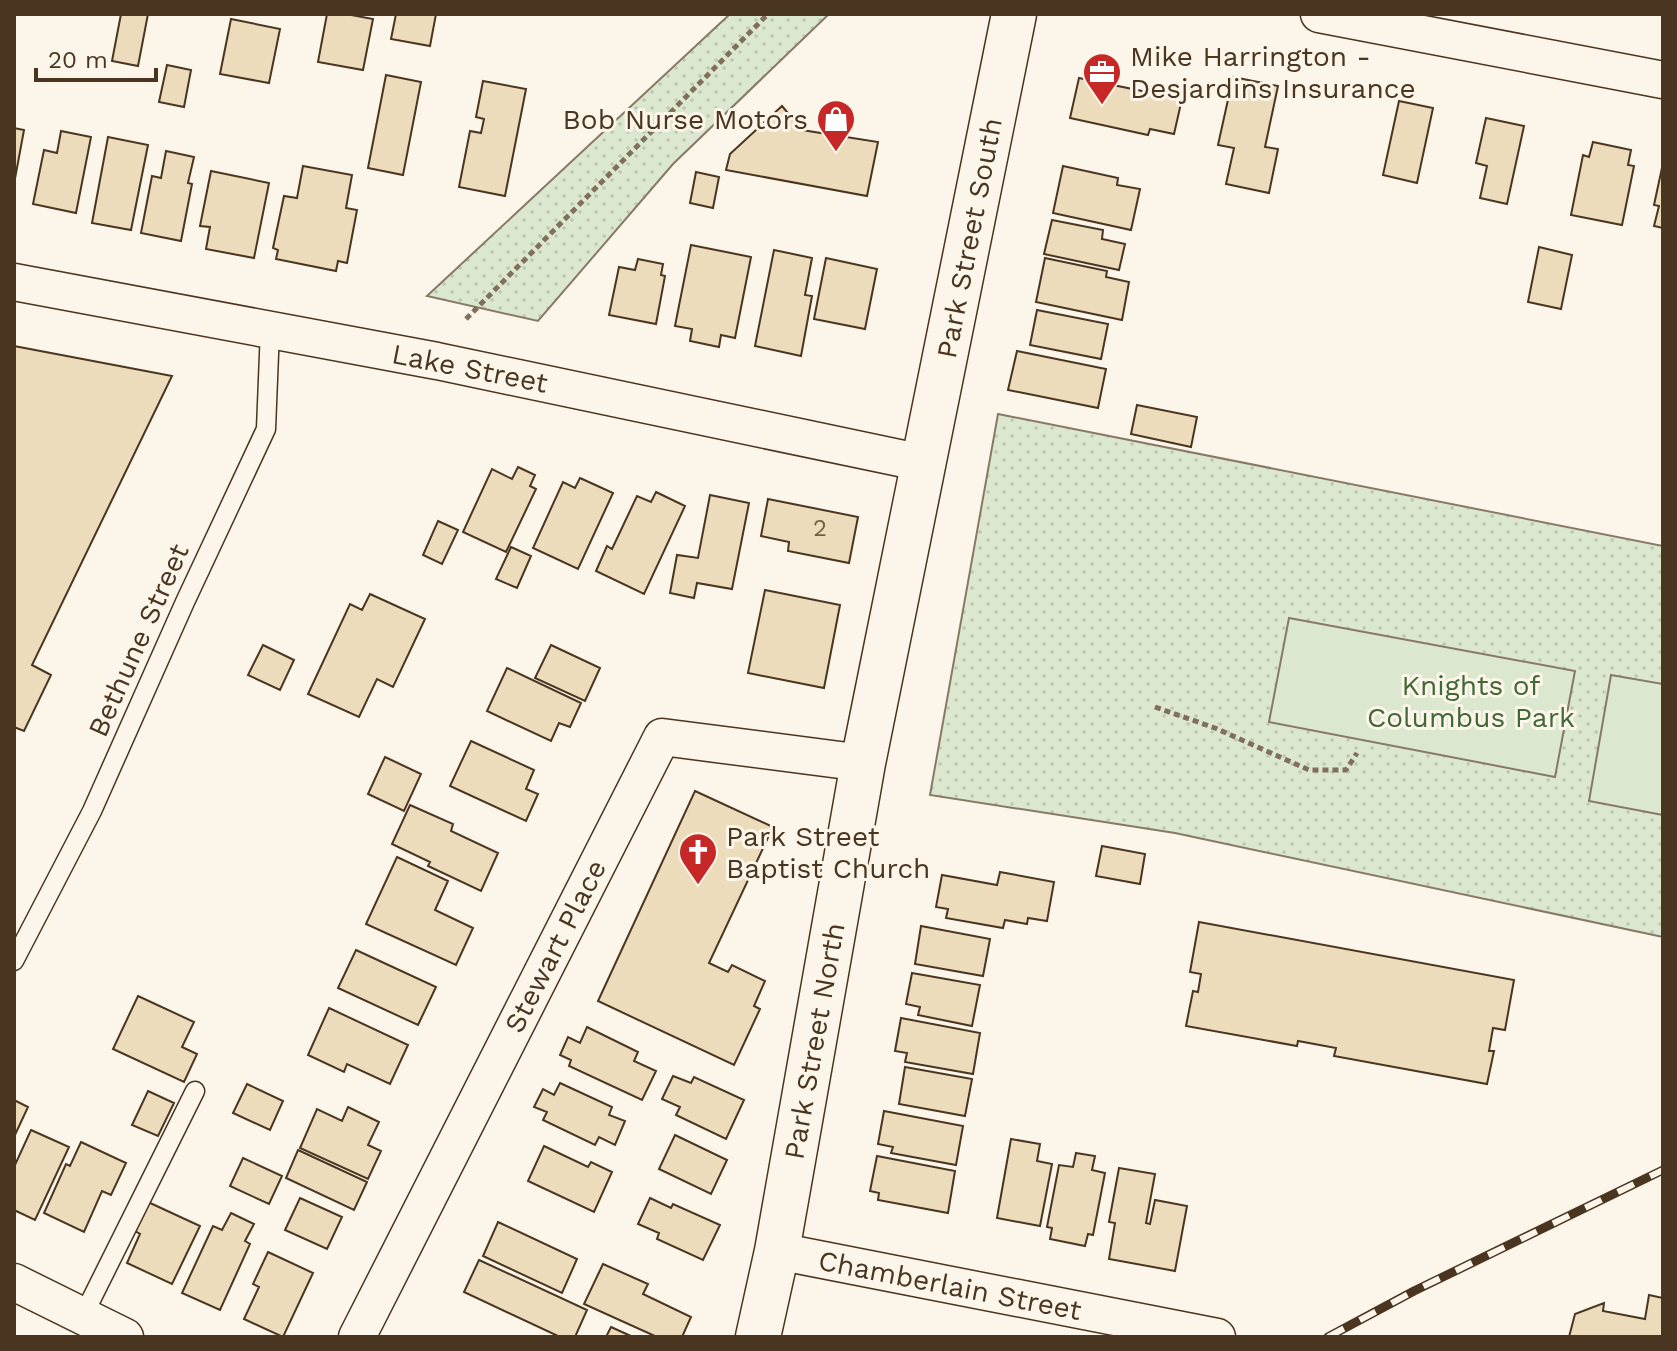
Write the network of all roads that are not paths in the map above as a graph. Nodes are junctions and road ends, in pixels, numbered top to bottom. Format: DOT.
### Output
graph roads {
  1 [pos="1014,14"];
  2 [pos="1319,14"];
  3 [pos="1663,80"];
  4 [pos="14,282"];
  5 [pos="270,329"];
  6 [pos="923,463"];
  7 [pos="863,763"];
  8 [pos="14,961"];
  9 [pos="195,1091"];
  10 [pos="777,1251"];
  11 [pos="14,1282"];
  12 [pos="83,1316"];
  13 [pos="125,1337"];
  14 [pos="357,1337"];
  15 [pos="758,1337"];
  16 [pos="1217,1337"];
  1 -- 6 [label="main road, Park Street South"];
  2 -- 3 [label="street"];
  4 -- 5 [label="street, Lake Street"];
  5 -- 6 [label="street, Lake Street"];
  5 -- 8 [label="lane, Bethune Street"];
  6 -- 7 [label="main road, Park Street North"];
  7 -- 10 [label="main road, Park Street North"];
  7 -- 14 [label="street, Stewart Place"];
  9 -- 12 [label="lane"];
  10 -- 15 [label="main road, Park Street North"];
  10 -- 16 [label="street, Chamberlain Street"];
  11 -- 12 [label="street"];
  12 -- 13 [label="street"];
}
